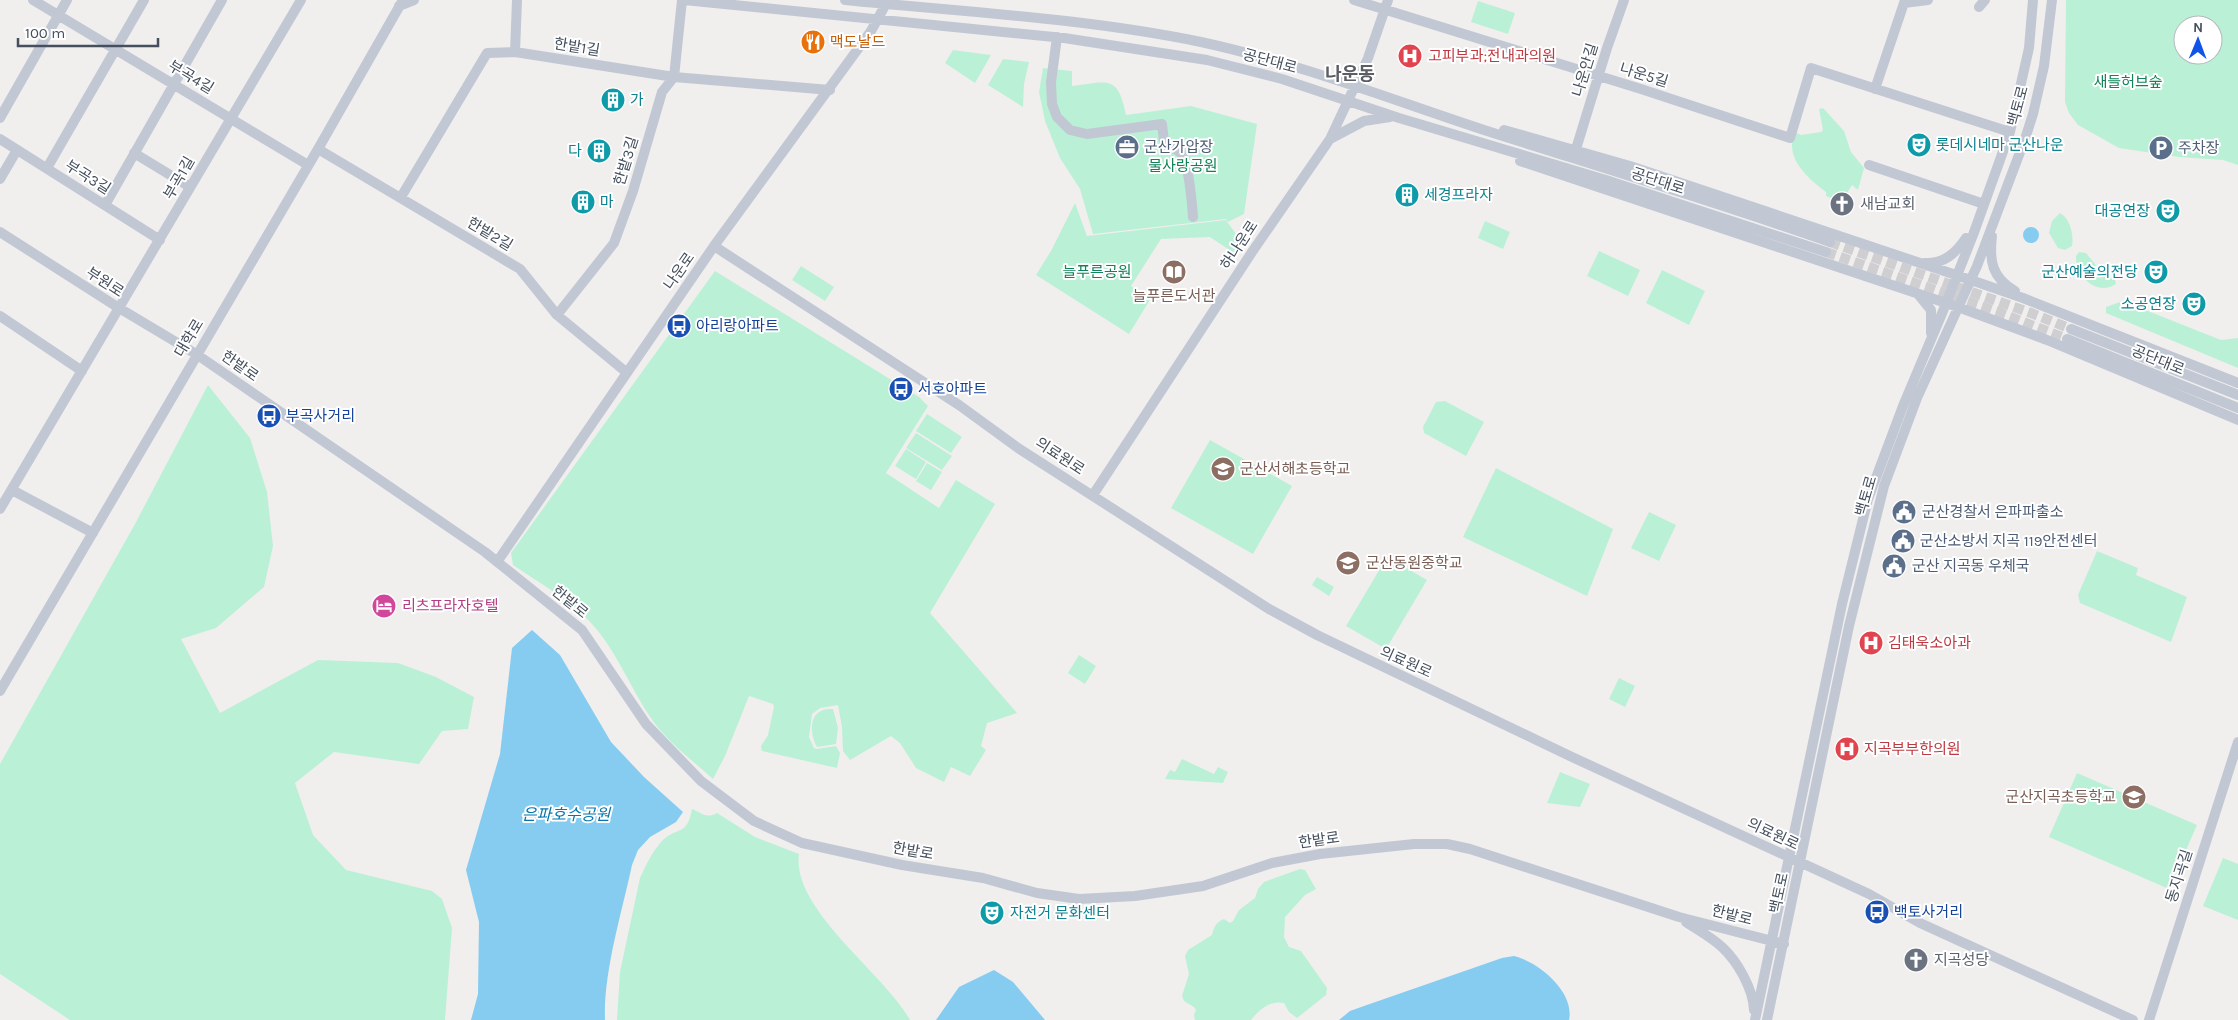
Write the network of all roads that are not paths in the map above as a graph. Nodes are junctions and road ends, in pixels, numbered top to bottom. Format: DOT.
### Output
graph roads {
  1 [pos="32,0"];
  2 [pos="68,0"];
  3 [pos="144,0"];
  4 [pos="222,0"];
  5 [pos="301,0"];
  6 [pos="414,0"];
  7 [pos="517,0"];
  8 [pos="683,0"];
  9 [pos="845,0"];
  10 [pos="1354,0"];
  11 [pos="1624,0"];
  12 [pos="1928,0"];
  13 [pos="2033,0"];
  14 [pos="2052,0"];
  15 [pos="1904,1"];
  16 [pos="887,2"];
  17 [pos="399,5"];
  18 [pos="1386,5"];
  19 [pos="58,15"];
  20 [pos="879,18"];
  21 [pos="1057,37"];
  22 [pos="115,48"];
  23 [pos="515,52"];
  24 [pos="674,77"];
  25 [pos="1599,77"];
  26 [pos="172,84"];
  27 [pos="1355,86"];
  28 [pos="1875,89"];
  29 [pos="830,90"];
  30 [pos="1348,101"];
  31 [pos="1433,113"];
  32 [pos="0,118"];
  33 [pos="231,118"];
  34 [pos="1399,118"];
  35 [pos="2010,132"];
  36 [pos="0,139"];
  37 [pos="1330,139"];
  38 [pos="318,149"];
  39 [pos="1576,149"];
  40 [pos="17,150"];
  41 [pos="134,153"];
  42 [pos="308,165"];
  43 [pos="1870,165"];
  44 [pos="47,168"];
  45 [pos="0,179"];
  46 [pos="190,187"];
  47 [pos="401,197"];
  48 [pos="105,205"];
  49 [pos="1982,207"];
  50 [pos="1193,217"];
  51 [pos="1993,224"];
  52 [pos="0,232"];
  53 [pos="160,240"];
  54 [pos="714,246"];
  55 [pos="1918,262"];
  56 [pos="1957,275"];
  57 [pos="1971,280"];
  58 [pos="1906,288"];
  59 [pos="1946,302"];
  60 [pos="1958,307"];
  61 [pos="119,308"];
  62 [pos="2050,308"];
  63 [pos="557,315"];
  64 [pos="0,316"];
  65 [pos="196,354"];
  66 [pos="1926,354"];
  67 [pos="82,371"];
  68 [pos="626,372"];
  69 [pos="2238,383"];
  70 [pos="2238,395"];
  71 [pos="2238,408"];
  72 [pos="2238,420"];
  73 [pos="12,490"];
  74 [pos="1093,495"];
  75 [pos="0,509"];
  76 [pos="93,533"];
  77 [pos="497,562"];
  78 [pos="0,691"];
  79 [pos="2238,742"];
  80 [pos="1790,859"];
  81 [pos="1801,864"];
  82 [pos="1679,917"];
  83 [pos="1771,941"];
  84 [pos="1784,944"];
  85 [pos="1754,1020"];
  86 [pos="1767,1020"];
  87 [pos="2133,1020"];
  88 [pos="2149,1020"];
  1 -- 19 [label="street, 부곡4길"];
  2 -- 19 [label="street"];
  3 -- 22 [label="street"];
  4 -- 26 [label="street"];
  5 -- 33 [label="street, 부곡1길"];
  6 -- 17 [label="street"];
  7 -- 23 [label="street"];
  8 -- 20 [label="street, 공단대로"];
  8 -- 24 [label="street, 한밭3길"];
  9 -- 16 [label="street, 공단대로"];
  10 -- 18 [label="street, 나운5길"];
  11 -- 25 [label="street, 나운안길"];
  12 -- 15 [label="street"];
  13 -- 35 [label="street, 백토로"];
  14 -- 51 [label="street, 백토로"];
  15 -- 28 [label="street"];
  16 -- 20 [label="street, 나운로"];
  16 -- 27 [label="street, 공단대로"];
  17 -- 38 [label="street, 대학로"];
  18 -- 25 [label="street, 나운5길"];
  18 -- 27 [label="street, 하나운로"];
  19 -- 22 [label="street, 부곡4길"];
  19 -- 32 [label="street"];
  20 -- 21 [label="street, 공단대로"];
  20 -- 29 [label="street, 나운로"];
  21 -- 30 [label="street, 공단대로"];
  21 -- 50 [label="street"];
  22 -- 26 [label="street, 부곡4길"];
  22 -- 44 [label="street"];
  23 -- 24 [label="street, 한밭1길"];
  23 -- 47 [label="street, 한밭1길"];
  24 -- 29 [label="street, 한밭1길"];
  24 -- 63 [label="street, 한밭3길"];
  25 -- 28 [label="street, 나운5길"];
  25 -- 39 [label="street, 나운안길"];
  26 -- 33 [label="street, 부곡4길"];
  26 -- 41 [label="street"];
  27 -- 30 [label="street, 하나운로"];
  27 -- 31 [label="street, 공단대로"];
  28 -- 35 [label="street, 백토로"];
  29 -- 54 [label="street, 나운로"];
  30 -- 34 [label="street, 공단대로"];
  30 -- 37 [label="street, 하나운로"];
  31 -- 34 [label="street, 공단대로"];
  31 -- 39 [label="street"];
  33 -- 42 [label="street, 부곡4길"];
  33 -- 46 [label="street, 부곡1길"];
  34 -- 37 [label="street"];
  34 -- 58 [label="street"];
  35 -- 49 [label="street, 백토로"];
  36 -- 40 [label="street, 부곡3길"];
  37 -- 74 [label="street, 하나운로"];
  38 -- 42 [label="street, 대학로"];
  38 -- 47 [label="street, 한밭2길"];
  39 -- 55 [label="street"];
  40 -- 44 [label="street, 부곡3길"];
  40 -- 45 [label="street"];
  41 -- 46 [label="street"];
  41 -- 48 [label="street"];
  42 -- 65 [label="street, 대학로"];
  43 -- 49 [label="street"];
  44 -- 48 [label="street, 부곡3길"];
  46 -- 53 [label="street, 부곡1길"];
  47 -- 63 [label="street, 한밭2길"];
  48 -- 53 [label="street, 부곡3길"];
  49 -- 55 [label="street"];
  49 -- 56 [label="street, 백토로"];
  51 -- 57 [label="street, 백토로"];
  51 -- 62 [label="street"];
  52 -- 61 [label="street, 부원로"];
  53 -- 61 [label="street, 부곡1길"];
  54 -- 68 [label="street, 나운로"];
  54 -- 74 [label="street, 의료원로"];
  55 -- 56 [label="street"];
  56 -- 57 [label="street"];
  56 -- 59 [label="street, 백토로"];
  57 -- 60 [label="street, 백토로"];
  57 -- 62 [label="street"];
  58 -- 59 [label="street"];
  58 -- 66 [label="street"];
  59 -- 60 [label="street"];
  59 -- 66 [label="street, 백토로"];
  60 -- 72 [label="street"];
  60 -- 81 [label="street, 백토로"];
  61 -- 65 [label="street, 부원로"];
  61 -- 67 [label="street, 부곡1길"];
  62 -- 69 [label="street"];
  63 -- 68 [label="street, 한밭2길"];
  64 -- 67 [label="street"];
  65 -- 76 [label="street, 대학로"];
  65 -- 77 [label="street, 한밭로"];
  66 -- 80 [label="street, 백토로"];
  67 -- 73 [label="street, 부곡1길"];
  68 -- 77 [label="street, 나운로"];
  70 -- 71 [label="street, 공단대로"];
  73 -- 75 [label="street, 부곡1길"];
  73 -- 76 [label="street"];
  74 -- 80 [label="street, 의료원로"];
  76 -- 78 [label="street, 대학로"];
  77 -- 82 [label="street, 한밭로"];
  79 -- 88 [label="street, 동지곡길"];
  80 -- 81 [label="street, 의료원로"];
  80 -- 83 [label="street, 백토로"];
  81 -- 84 [label="street, 백토로"];
  81 -- 87 [label="street, 의료원로"];
  82 -- 83 [label="street, 한밭로"];
  82 -- 85 [label="street"];
  83 -- 84 [label="street, 한밭로"];
  83 -- 85 [label="street, 백토로"];
  84 -- 86 [label="street, 백토로"];
}
